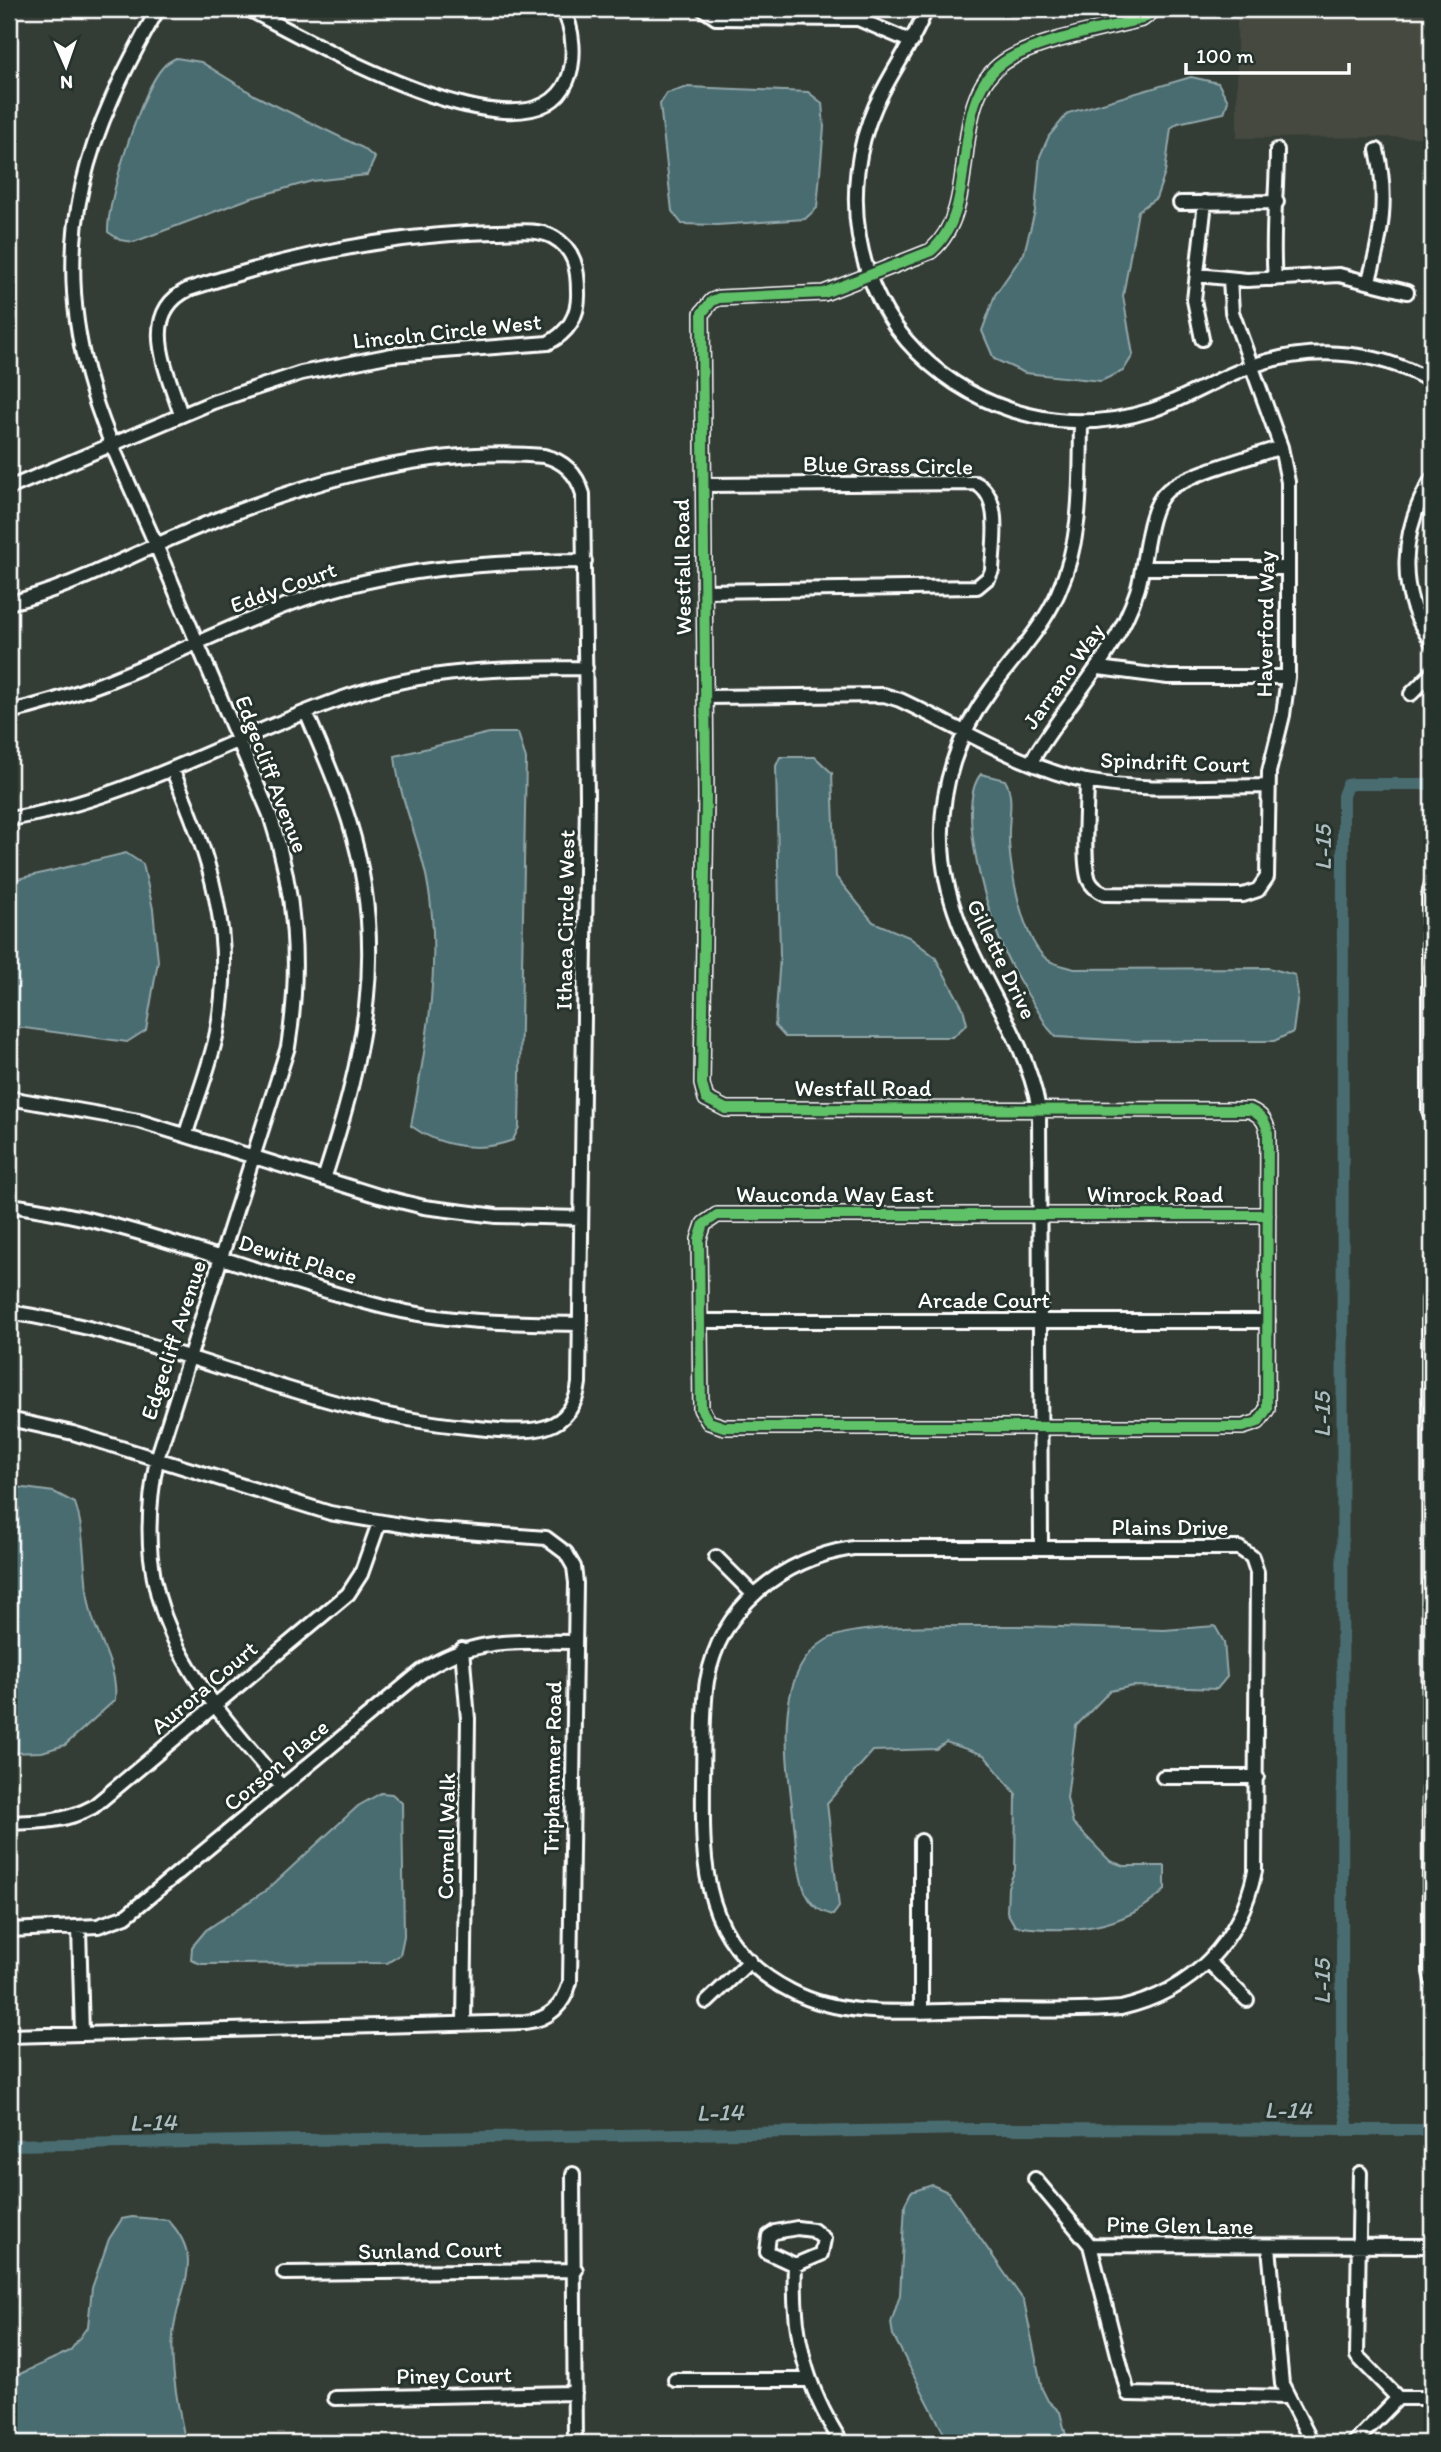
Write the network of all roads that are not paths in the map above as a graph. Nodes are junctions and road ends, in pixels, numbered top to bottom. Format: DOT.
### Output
graph roads {
  1 [pos="158,9"];
  2 [pos="250,9"];
  3 [pos="562,9"];
  4 [pos="703,9"];
  5 [pos="926,9"];
  6 [pos="1155,9"];
  7 [pos="912,42"];
  8 [pos="1277,150"];
  9 [pos="1377,150"];
  10 [pos="1205,202"];
  11 [pos="1277,202"];
  12 [pos="1180,203"];
  13 [pos="1197,275"];
  14 [pos="870,277"];
  15 [pos="1230,279"];
  16 [pos="1275,279"];
  17 [pos="1369,280"];
  18 [pos="1407,292"];
  19 [pos="1202,339"];
  20 [pos="1251,366"];
  21 [pos="1432,382"];
  22 [pos="181,415"];
  23 [pos="1080,421"];
  24 [pos="113,444"];
  25 [pos="1281,447"];
  26 [pos="1432,479"];
  27 [pos="703,485"];
  28 [pos="9,488"];
  29 [pos="156,545"];
  30 [pos="585,561"];
  31 [pos="1144,568"];
  32 [pos="1288,568"];
  33 [pos="704,591"];
  34 [pos="9,603"];
  35 [pos="1432,642"];
  36 [pos="197,643"];
  37 [pos="586,668"];
  38 [pos="1099,668"];
  39 [pos="1432,673"];
  40 [pos="1288,677"];
  41 [pos="1411,694"];
  42 [pos="705,697"];
  43 [pos="9,712"];
  44 [pos="306,712"];
  45 [pos="965,731"];
  46 [pos="239,741"];
  47 [pos="1031,762"];
  48 [pos="172,769"];
  49 [pos="1087,781"];
  50 [pos="1268,786"];
  51 [pos="9,819"];
  52 [pos="1432,883"];
  53 [pos="1431,1009"];
  54 [pos="9,1098"];
  55 [pos="1040,1109"];
  56 [pos="1432,1120"];
  57 [pos="186,1134"];
  58 [pos="255,1156"];
  59 [pos="324,1179"];
  60 [pos="9,1205"];
  61 [pos="1041,1215"];
  62 [pos="1268,1215"];
  63 [pos="581,1218"];
  64 [pos="222,1258"];
  65 [pos="1432,1290"];
  66 [pos="9,1312"];
  67 [pos="700,1321"];
  68 [pos="1041,1321"];
  69 [pos="1268,1321"];
  70 [pos="580,1324"];
  71 [pos="190,1358"];
  72 [pos="1431,1415"];
  73 [pos="9,1419"];
  74 [pos="1041,1427"];
  75 [pos="157,1460"];
  76 [pos="379,1522"];
  77 [pos="1041,1547"];
  78 [pos="1430,1548"];
  79 [pos="716,1557"];
  80 [pos="753,1594"];
  81 [pos="575,1642"];
  82 [pos="462,1649"];
  83 [pos="214,1706"];
  84 [pos="1163,1777"];
  85 [pos="1257,1777"];
  86 [pos="282,1787"];
  87 [pos="9,1823"];
  88 [pos="921,1841"];
  89 [pos="79,1928"];
  90 [pos="9,1930"];
  91 [pos="750,1961"];
  92 [pos="1209,1962"];
  93 [pos="1432,1982"];
  94 [pos="1247,2000"];
  95 [pos="708,2003"];
  96 [pos="921,2010"];
  97 [pos="464,2024"];
  98 [pos="82,2034"];
  99 [pos="9,2036"];
  100 [pos="1360,2173"];
  101 [pos="573,2174"];
  102 [pos="1035,2179"];
  103 [pos="1090,2245"];
  104 [pos="1432,2246"];
  105 [pos="1269,2247"];
  106 [pos="1358,2248"];
  107 [pos="794,2265"];
  108 [pos="576,2270"];
  109 [pos="284,2273"];
  110 [pos="675,2380"];
  111 [pos="808,2380"];
  112 [pos="575,2393"];
  113 [pos="1287,2397"];
  114 [pos="335,2398"];
  115 [pos="1398,2398"];
  116 [pos="1432,2398"];
  117 [pos="575,2443"];
  118 [pos="842,2443"];
  119 [pos="1312,2443"];
  120 [pos="1354,2443"];
  1 -- 24 [label="street, Edgecliff Avenue"];
  2 -- 3 [label="street"];
  4 -- 7 [label="street"];
  5 -- 7 [label="street"];
  6 -- 14 [label="street, Westfall Road"];
  7 -- 14 [label="street"];
  8 -- 11 [label="street"];
  9 -- 17 [label="street"];
  10 -- 11 [label="street"];
  10 -- 12 [label="street"];
  10 -- 13 [label="street"];
  11 -- 16 [label="street"];
  13 -- 15 [label="street"];
  13 -- 19 [label="street"];
  14 -- 23 [label="street"];
  14 -- 27 [label="street, Westfall Road"];
  15 -- 16 [label="street"];
  15 -- 20 [label="street, Haverford Way"];
  16 -- 17 [label="street"];
  17 -- 18 [label="street"];
  20 -- 21 [label="street"];
  20 -- 23 [label="street"];
  20 -- 25 [label="street, Haverford Way"];
  22 -- 22 [label="street, Lincoln Circle West"];
  22 -- 24 [label="street, Lincoln Circle West"];
  23 -- 45 [label="street, Gillette Drive"];
  24 -- 28 [label="street, Lincoln Circle West"];
  24 -- 29 [label="street, Edgecliff Avenue"];
  25 -- 31 [label="street, Jarrano Way"];
  25 -- 32 [label="street, Haverford Way"];
  26 -- 35 [label="street"];
  27 -- 33 [label="street, Westfall Road"];
  27 -- 33 [label="street, Blue Grass Circle"];
  29 -- 30 [label="street, Ithaca Circle West"];
  29 -- 34 [label="street, Ithaca Circle West"];
  29 -- 36 [label="street, Edgecliff Avenue"];
  30 -- 36 [label="street, Eddy Court"];
  30 -- 37 [label="street, Ithaca Circle West"];
  31 -- 32 [label="street"];
  31 -- 38 [label="street, Jarrano Way"];
  32 -- 40 [label="street, Haverford Way"];
  33 -- 42 [label="street, Westfall Road"];
  36 -- 43 [label="street, Eddy Court"];
  36 -- 46 [label="street, Edgecliff Avenue"];
  37 -- 44 [label="street"];
  37 -- 63 [label="street, Ithaca Circle West"];
  38 -- 40 [label="street"];
  38 -- 47 [label="street, Jarrano Way"];
  39 -- 41 [label="street"];
  40 -- 50 [label="street, Haverford Way"];
  42 -- 45 [label="street, Spindrift Court"];
  42 -- 55 [label="street, Westfall Road"];
  44 -- 46 [label="street"];
  44 -- 59 [label="street"];
  45 -- 47 [label="street, Spindrift Court"];
  45 -- 55 [label="street, Gillette Drive"];
  46 -- 48 [label="street"];
  46 -- 58 [label="street, Edgecliff Avenue"];
  47 -- 49 [label="street, Spindrift Court"];
  48 -- 51 [label="street"];
  48 -- 57 [label="street"];
  49 -- 50 [label="street, Spindrift Court"];
  49 -- 50 [label="street, Haverford Way"];
  52 -- 53 [label="street"];
  53 -- 56 [label="street"];
  54 -- 57 [label="street"];
  55 -- 61 [label="street, Gillette Drive"];
  55 -- 62 [label="street, Wauconda Way East"];
  57 -- 58 [label="street"];
  58 -- 59 [label="street"];
  58 -- 64 [label="street, Edgecliff Avenue"];
  59 -- 63 [label="street"];
  60 -- 64 [label="street, Dewitt Place"];
  61 -- 62 [label="street, Winrock Road"];
  61 -- 67 [label="street, Wauconda Way East"];
  61 -- 68 [label="street, Gillette Drive"];
  62 -- 69 [label="street, Wauconda Way East"];
  63 -- 70 [label="street, Ithaca Circle West"];
  64 -- 70 [label="street, Dewitt Place"];
  64 -- 71 [label="street, Edgecliff Avenue"];
  65 -- 72 [label="street"];
  66 -- 71 [label="street, Ithaca Circle West"];
  67 -- 68 [label="street, Arcade Court"];
  67 -- 74 [label="street, Wauconda Way East"];
  68 -- 69 [label="street, Arcade Court"];
  68 -- 74 [label="street, Gillette Drive"];
  69 -- 74 [label="street, Wauconda Way East"];
  70 -- 71 [label="street, Ithaca Circle West"];
  71 -- 75 [label="street, Edgecliff Avenue"];
  72 -- 78 [label="street"];
  73 -- 75 [label="street, Triphammer Road"];
  74 -- 77 [label="street, Gillette Drive"];
  75 -- 76 [label="street, Triphammer Road"];
  75 -- 83 [label="street, Edgecliff Avenue"];
  76 -- 81 [label="street, Triphammer Road"];
  76 -- 83 [label="street, Aurora Court"];
  77 -- 80 [label="street, Plains Drive"];
  77 -- 85 [label="street, Plains Drive"];
  78 -- 93 [label="street"];
  79 -- 80 [label="street"];
  80 -- 91 [label="street, Plains Drive"];
  81 -- 82 [label="street, Corson Place"];
  81 -- 97 [label="street, Triphammer Road"];
  82 -- 86 [label="street, Corson Place"];
  82 -- 97 [label="street, Cornell Walk"];
  83 -- 86 [label="street, Edgecliff Avenue"];
  83 -- 87 [label="street, Aurora Court"];
  84 -- 85 [label="street"];
  85 -- 92 [label="street, Plains Drive"];
  86 -- 89 [label="street, Corson Place"];
  88 -- 96 [label="street"];
  89 -- 90 [label="street, Corson Place"];
  89 -- 98 [label="street"];
  91 -- 95 [label="street"];
  91 -- 96 [label="street, Plains Drive"];
  92 -- 94 [label="street"];
  92 -- 96 [label="street, Plains Drive"];
  97 -- 98 [label="street, Triphammer Road"];
  98 -- 99 [label="street, Triphammer Road"];
  100 -- 106 [label="street"];
  101 -- 108 [label="street"];
  102 -- 103 [label="street, Pine Glen Lane"];
  103 -- 105 [label="street, Pine Glen Lane"];
  103 -- 113 [label="street, Pine Glen Lane"];
  104 -- 106 [label="street, Pine Glen Lane"];
  105 -- 106 [label="street, Pine Glen Lane"];
  105 -- 113 [label="street, Pine Glen Lane"];
  106 -- 115 [label="street"];
  107 -- 111 [label="street"];
  108 -- 109 [label="street, Sunland Court"];
  108 -- 112 [label="street"];
  110 -- 111 [label="street"];
  111 -- 118 [label="street"];
  112 -- 114 [label="street, Piney Court"];
  112 -- 117 [label="street"];
  113 -- 119 [label="street, Pine Glen Lane"];
  115 -- 116 [label="street"];
  115 -- 120 [label="street"];
}
